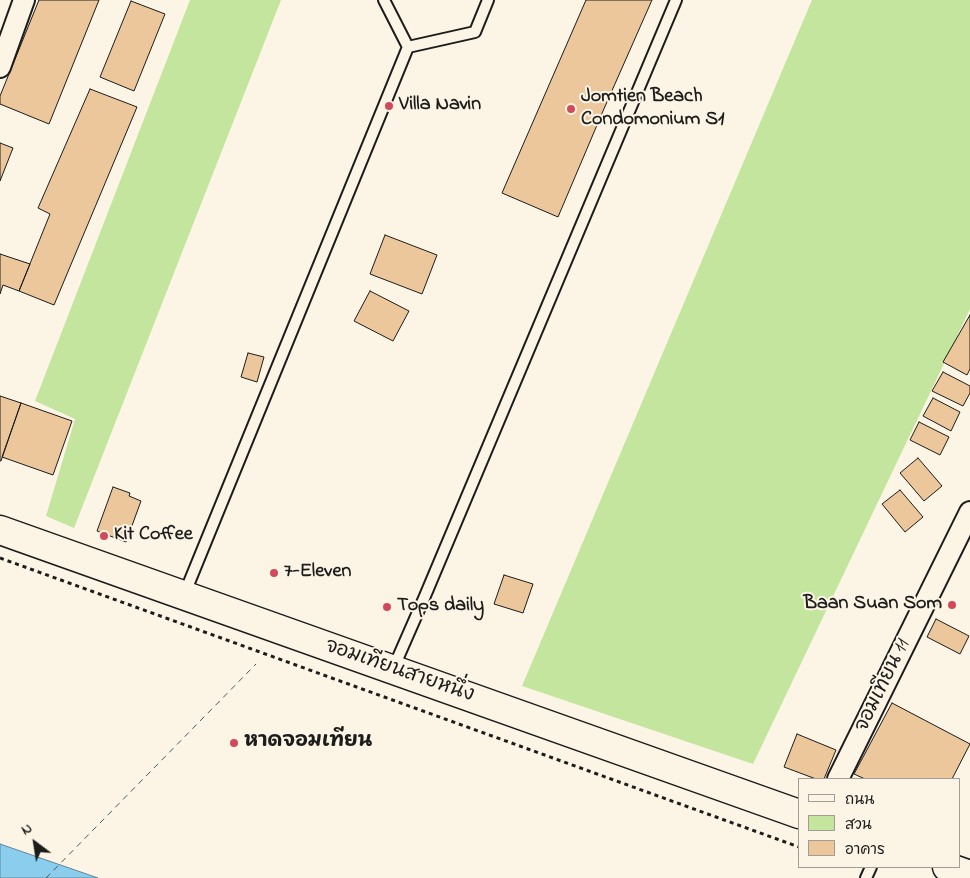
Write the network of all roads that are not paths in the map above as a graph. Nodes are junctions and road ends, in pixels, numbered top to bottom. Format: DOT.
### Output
graph roads {
  1 [pos="24,0"];
  2 [pos="384,0"];
  3 [pos="488,0"];
  4 [pos="676,0"];
  5 [pos="408,47"];
  6 [pos="0,67"];
  7 [pos="970,512"];
  8 [pos="0,530"];
  9 [pos="183,596"];
  10 [pos="393,670"];
  11 [pos="838,778"];
  12 [pos="798,814"];
  13 [pos="950,868"];
  14 [pos="970,875"];
  1 -- 6 [label="street"];
  2 -- 5 [label="lane"];
  3 -- 5 [label="lane"];
  4 -- 10 [label="lane"];
  5 -- 9 [label="lane"];
  7 -- 11 [label="street, จอมเทียน 11"];
  8 -- 9 [label="street, จอมเทียนสายหนึ่ง"];
  9 -- 10 [label="street, จอมเทียนสายหนึ่ง"];
  10 -- 12 [label="street, จอมเทียนสายหนึ่ง"];
  13 -- 14 [label="street"];
}
